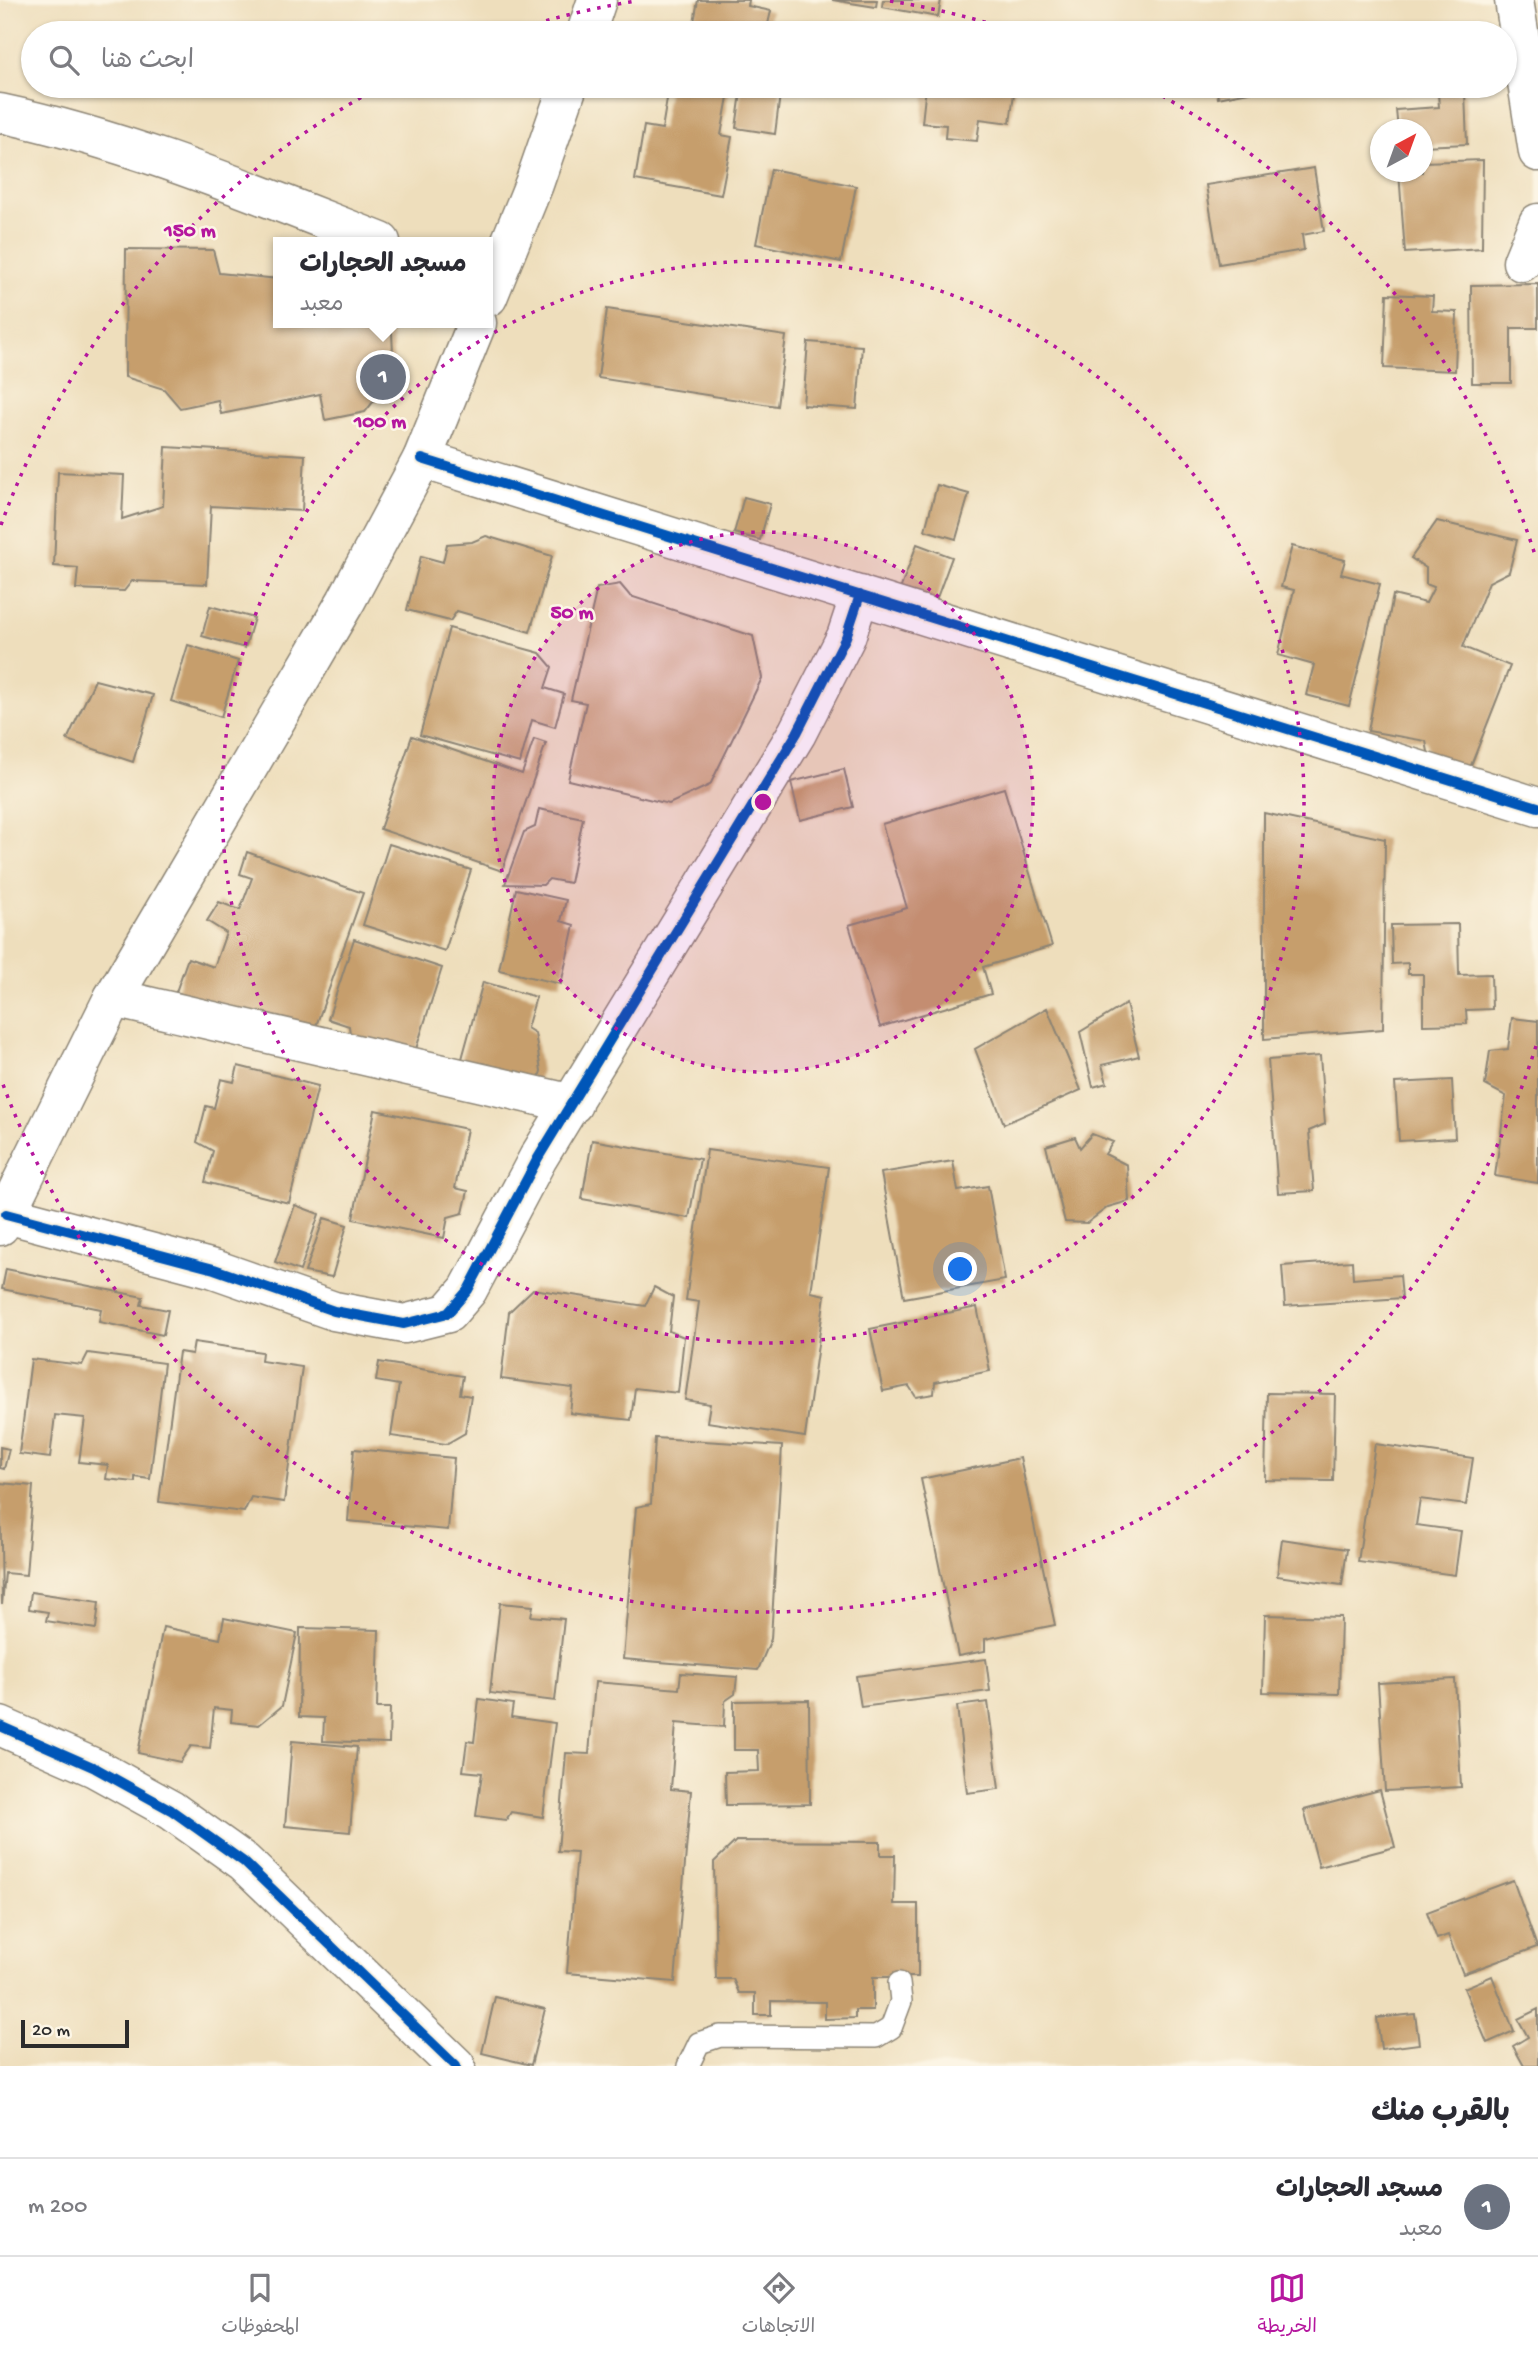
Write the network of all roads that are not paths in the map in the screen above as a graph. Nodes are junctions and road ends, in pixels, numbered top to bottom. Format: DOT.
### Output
graph roads {
  1 [pos="597,0"];
  2 [pos="1514,0"];
  3 [pos="590,21"];
  4 [pos="564,98"];
  5 [pos="0,113"];
  6 [pos="1538,152"];
  7 [pos="1538,223"];
  8 [pos="368,237"];
  9 [pos="1522,262"];
  10 [pos="493,282"];
  11 [pos="476,328"];
  12 [pos="422,459"];
  13 [pos="860,595"];
  14 [pos="1538,807"];
  15 [pos="113,998"];
  16 [pos="573,1104"];
  17 [pos="3,1220"];
  18 [pos="0,1726"];
  19 [pos="899,1983"];
  20 [pos="456,2066"];
  21 [pos="688,2066"];
  1 -- 3 [label="street"];
  2 -- 6 [label="street"];
  4 -- 10 [label="street"];
  5 -- 8 [label="street"];
  7 -- 9 [label="street"];
  11 -- 12 [label="street"];
  12 -- 13 [label="street"];
  12 -- 15 [label="street"];
  13 -- 14 [label="street"];
  13 -- 16 [label="street"];
  15 -- 16 [label="street"];
  15 -- 17 [label="street"];
  16 -- 17 [label="street"];
  18 -- 20 [label="street"];
  19 -- 21 [label="lane"];
}
